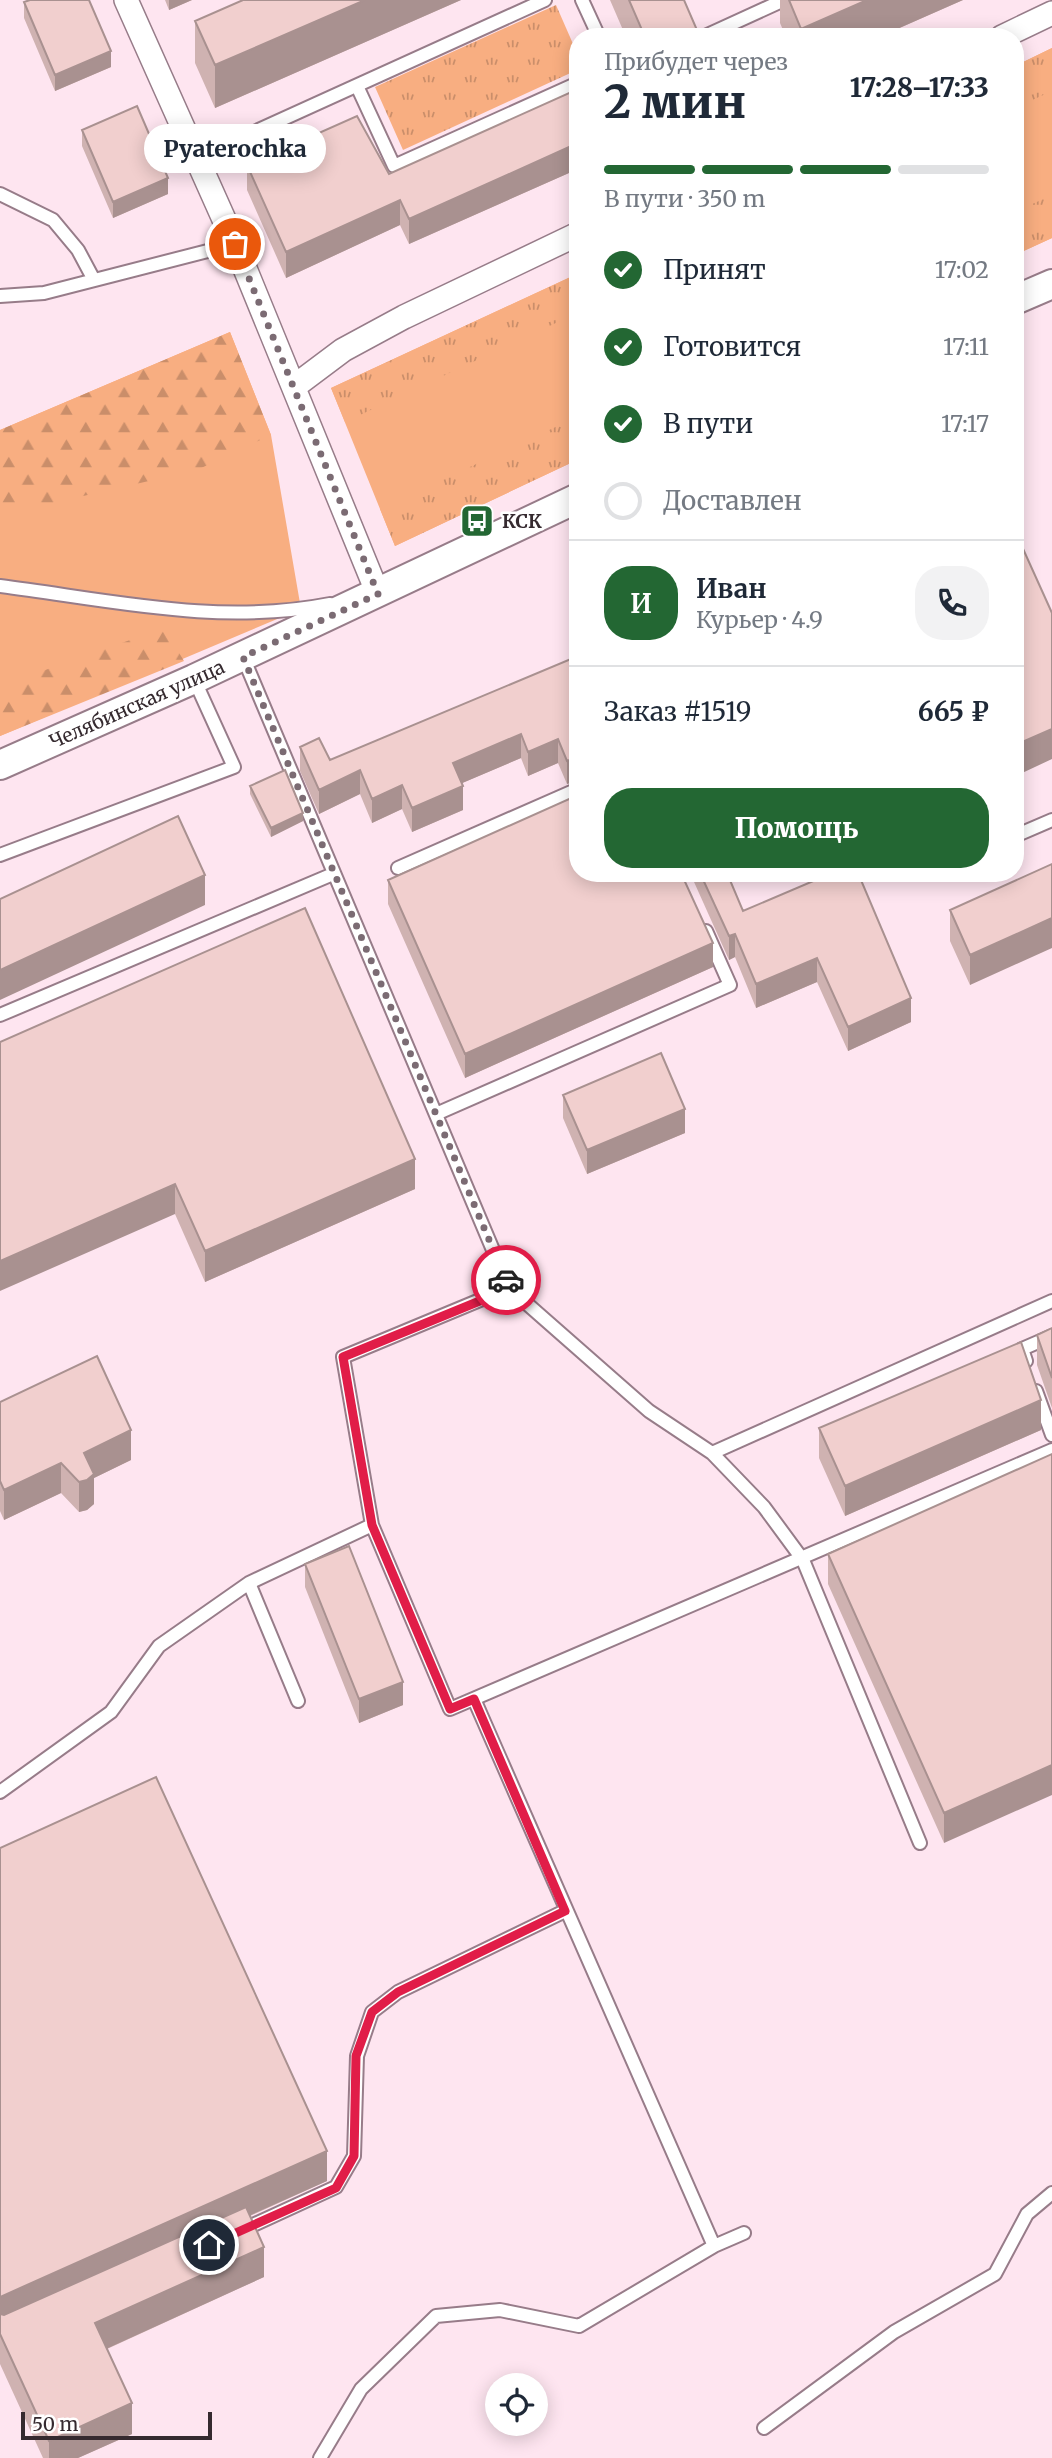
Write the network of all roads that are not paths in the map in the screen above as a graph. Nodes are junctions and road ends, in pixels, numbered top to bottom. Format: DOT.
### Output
graph roads {
  1 [pos="126,0"];
  2 [pos="545,0"];
  3 [pos="582,0"];
  4 [pos="784,0"];
  5 [pos="688,12"];
  6 [pos="1052,13"];
  7 [pos="595,28"];
  8 [pos="696,28"];
  9 [pos="721,28"];
  10 [pos="1021,28"];
  11 [pos="357,86"];
  12 [pos="569,87"];
  13 [pos="197,158"];
  14 [pos="0,194"];
  15 [pos="569,238"];
  16 [pos="235,244"];
  17 [pos="94,280"];
  18 [pos="1052,284"];
  19 [pos="0,296"];
  20 [pos="1024,296"];
  21 [pos="295,387"];
  22 [pos="569,502"];
  23 [pos="0,586"];
  24 [pos="378,594"];
  25 [pos="243,657"];
  26 [pos="194,679"];
  27 [pos="0,765"];
  28 [pos="569,793"];
  29 [pos="1052,820"];
  30 [pos="1024,832"];
  31 [pos="0,855"];
  32 [pos="398,868"];
  33 [pos="333,874"];
  34 [pos="702,923"];
  35 [pos="0,1014"];
  36 [pos="436,1114"];
  37 [pos="509,1289"];
  38 [pos="1052,1301"];
  39 [pos="1052,1336"];
  40 [pos="1052,1435"];
  41 [pos="1052,1450"];
  42 [pos="712,1453"];
  43 [pos="372,1525"];
  44 [pos="803,1560"];
  45 [pos="249,1583"];
  46 [pos="474,1699"];
  47 [pos="298,1701"];
  48 [pos="0,1792"];
  49 [pos="920,1843"];
  50 [pos="565,1911"];
  51 [pos="1052,2193"];
  52 [pos="744,2233"];
  53 [pos="222,2239"];
  54 [pos="714,2246"];
  55 [pos="764,2428"];
  56 [pos="320,2458"];
  1 -- 13 [label="street"];
  2 -- 11 [label="lane"];
  3 -- 7 [label="lane"];
  4 -- 9 [label="lane"];
  5 -- 8 [label="street"];
  6 -- 10 [label="street"];
  11 -- 12 [label="lane"];
  11 -- 13 [label="lane"];
  13 -- 16 [label="street"];
  14 -- 17 [label="lane"];
  15 -- 21 [label="street"];
  16 -- 17 [label="lane"];
  16 -- 21 [label="street"];
  17 -- 19 [label="lane"];
  18 -- 20 [label="street"];
  21 -- 24 [label="street"];
  22 -- 24 [label="street, Челябинская улица"];
  23 -- 24 [label="lane"];
  24 -- 25 [label="street, Челябинская улица"];
  25 -- 26 [label="street, Челябинская улица"];
  25 -- 33 [label="lane"];
  26 -- 27 [label="street, Челябинская улица"];
  26 -- 31 [label="lane"];
  28 -- 32 [label="lane"];
  29 -- 30 [label="lane"];
  33 -- 35 [label="lane"];
  33 -- 36 [label="lane"];
  34 -- 36 [label="lane"];
  36 -- 37 [label="lane"];
  37 -- 42 [label="lane"];
  37 -- 43 [label="lane"];
  38 -- 42 [label="lane"];
  39 -- 40 [label="lane"];
  41 -- 44 [label="lane"];
  42 -- 44 [label="lane"];
  43 -- 45 [label="lane"];
  43 -- 46 [label="lane"];
  44 -- 46 [label="lane"];
  44 -- 49 [label="lane"];
  45 -- 47 [label="lane"];
  45 -- 48 [label="lane"];
  46 -- 50 [label="lane"];
  50 -- 53 [label="lane"];
  50 -- 54 [label="lane"];
  51 -- 55 [label="lane"];
  52 -- 54 [label="lane"];
  54 -- 56 [label="lane"];
}
